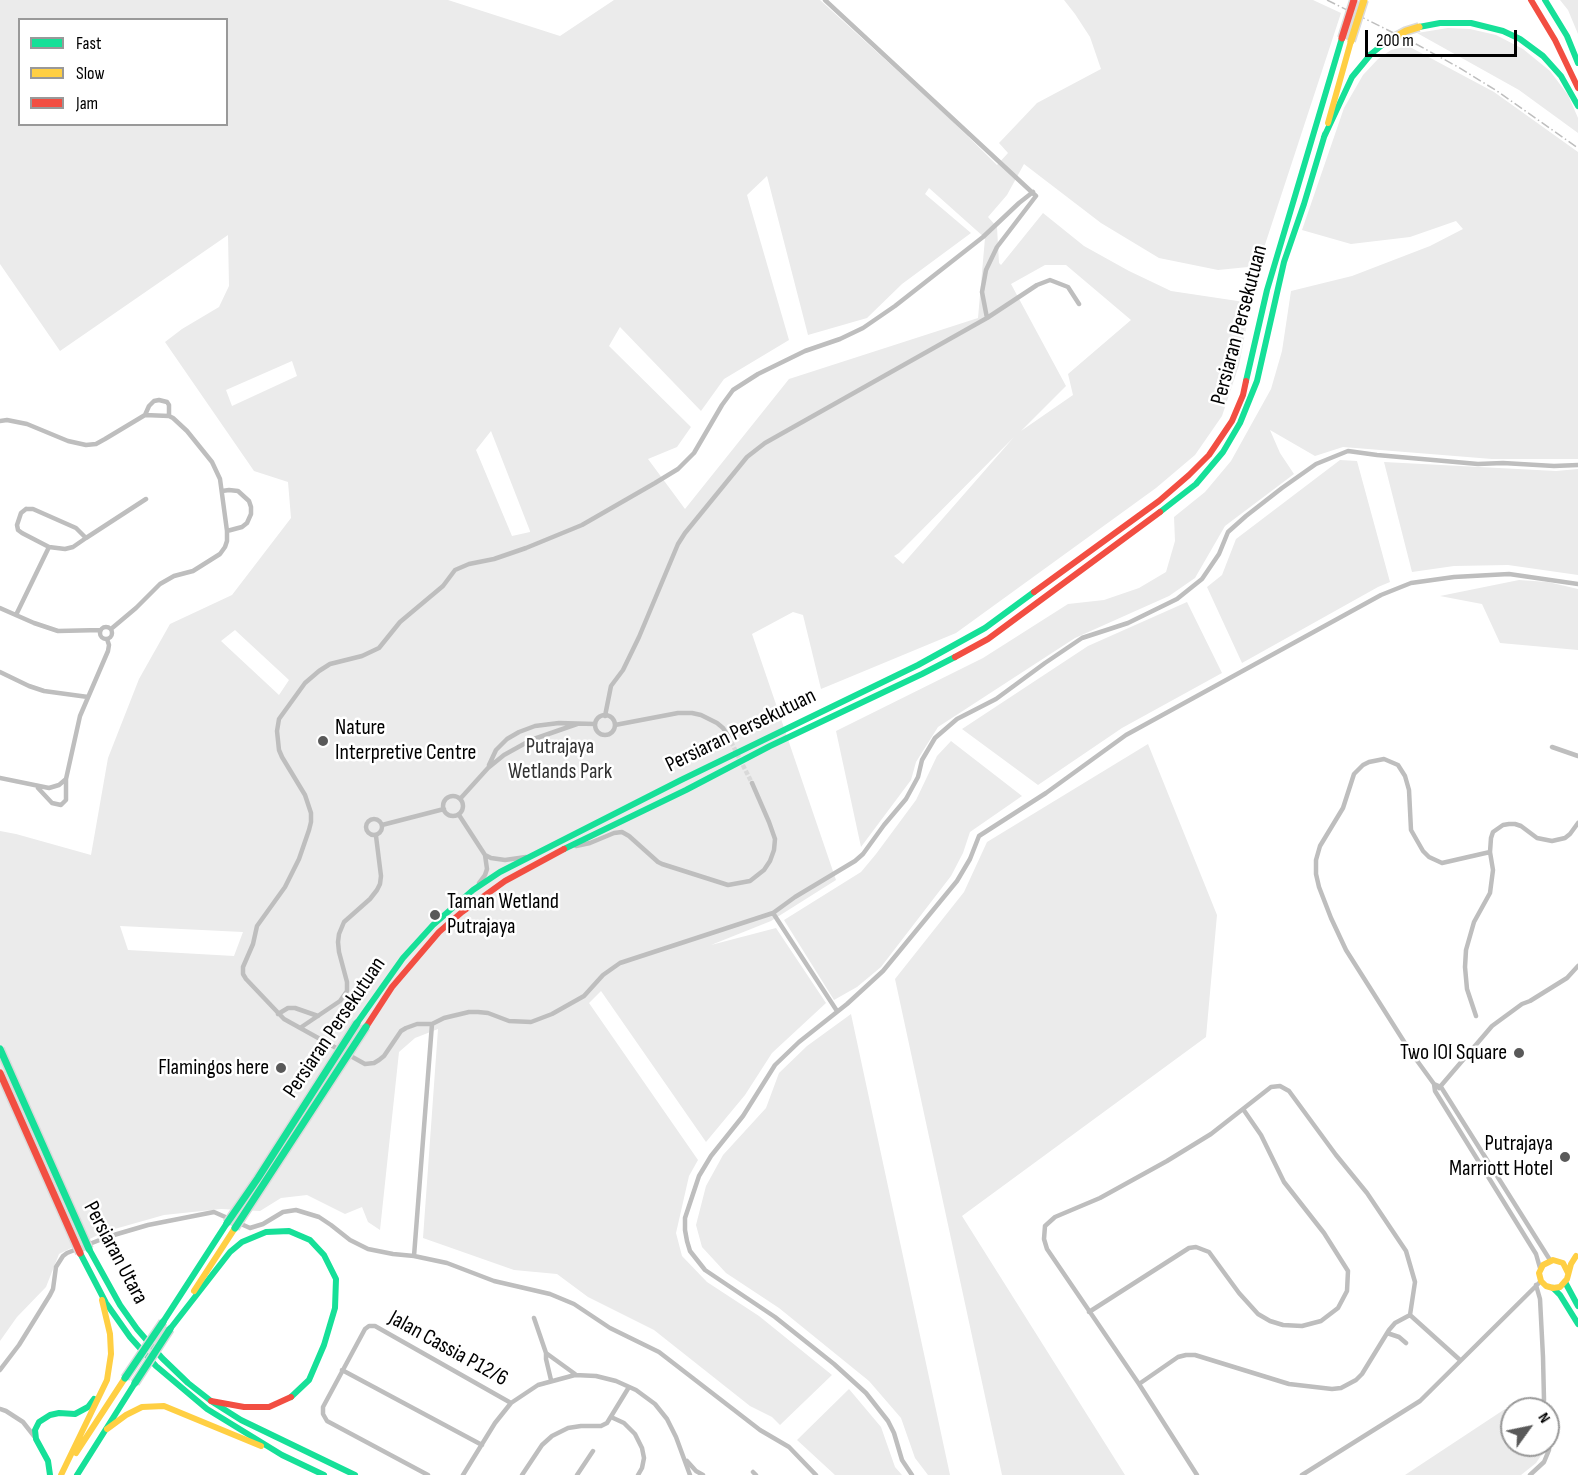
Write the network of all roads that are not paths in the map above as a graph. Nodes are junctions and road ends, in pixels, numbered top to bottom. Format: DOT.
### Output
graph roads {
  1 [pos="825,0"];
  2 [pos="1354,0"];
  3 [pos="1364,0"];
  4 [pos="1531,0"];
  5 [pos="1545,0"];
  6 [pos="1578,63"];
  7 [pos="1578,88"];
  8 [pos="1578,106"];
  9 [pos="1324,137"];
  10 [pos="1033,192"];
  11 [pos="1079,304"];
  12 [pos="987,318"];
  13 [pos="145,415"];
  14 [pos="169,416"];
  15 [pos="0,421"];
  16 [pos="1578,465"];
  17 [pos="222,491"];
  18 [pos="146,499"];
  19 [pos="227,531"];
  20 [pos="86,538"];
  21 [pos="49,547"];
  22 [pos="1578,584"];
  23 [pos="0,608"];
  24 [pos="16,615"];
  25 [pos="111,629"];
  26 [pos="101,630"];
  27 [pos="107,639"];
  28 [pos="0,672"];
  29 [pos="88,697"];
  30 [pos="605,716"];
  31 [pos="577,724"];
  32 [pos="595,724"];
  33 [pos="615,725"];
  34 [pos="728,736"];
  35 [pos="1552,747"];
  36 [pos="1578,756"];
  37 [pos="488,768"];
  38 [pos="0,778"];
  39 [pos="66,779"];
  40 [pos="752,783"];
  41 [pos="37,786"];
  42 [pos="460,798"];
  43 [pos="444,809"];
  44 [pos="459,815"];
  45 [pos="1578,823"];
  46 [pos="382,825"];
  47 [pos="376,836"];
  48 [pos="569,846"];
  49 [pos="1490,852"];
  50 [pos="485,855"];
  51 [pos="531,856"];
  52 [pos="474,890"];
  53 [pos="773,913"];
  54 [pos="1578,966"];
  55 [pos="837,1011"];
  56 [pos="278,1014"];
  57 [pos="318,1016"];
  58 [pos="1476,1016"];
  59 [pos="432,1024"];
  60 [pos="300,1028"];
  61 [pos="0,1049"];
  62 [pos="0,1073"];
  63 [pos="1434,1084"];
  64 [pos="1441,1087"];
  65 [pos="1435,1091"];
  66 [pos="1243,1109"];
  67 [pos="1577,1255"];
  68 [pos="414,1256"];
  69 [pos="1554,1260"];
  70 [pos="1540,1268"];
  71 [pos="1568,1273"];
  72 [pos="1565,1282"];
  73 [pos="1539,1283"];
  74 [pos="1553,1288"];
  75 [pos="102,1295"];
  76 [pos="1578,1306"];
  77 [pos="1089,1312"];
  78 [pos="1410,1315"];
  79 [pos="534,1318"];
  80 [pos="1578,1324"];
  81 [pos="170,1329"];
  82 [pos="1387,1333"];
  83 [pos="1406,1343"];
  84 [pos="546,1353"];
  85 [pos="1460,1360"];
  86 [pos="0,1370"];
  87 [pos="342,1370"];
  88 [pos="575,1374"];
  89 [pos="107,1380"];
  90 [pos="551,1380"];
  91 [pos="1138,1384"];
  92 [pos="629,1387"];
  93 [pos="1544,1397"];
  94 [pos="211,1401"];
  95 [pos="511,1403"];
  96 [pos="0,1409"];
  97 [pos="611,1417"];
  98 [pos="23,1422"];
  99 [pos="39,1422"];
  100 [pos="107,1429"];
  101 [pos="36,1439"];
  102 [pos="482,1444"];
  103 [pos="592,1451"];
  104 [pos="282,1455"];
  105 [pos="684,1456"];
  106 [pos="1546,1457"];
  107 [pos="50,1475"];
  108 [pos="61,1475"];
  109 [pos="77,1475"];
  110 [pos="324,1475"];
  111 [pos="355,1475"];
  112 [pos="428,1475"];
  113 [pos="463,1475"];
  114 [pos="522,1475"];
  115 [pos="578,1475"];
  116 [pos="638,1475"];
  117 [pos="690,1475"];
  118 [pos="703,1475"];
  119 [pos="816,1475"];
  120 [pos="912,1475"];
  121 [pos="1197,1475"];
  122 [pos="1302,1475"];
  123 [pos="1530,1475"];
  1 -- 10 [label="street"];
  2 -- 51 [label="main road, Persiaran Persekutuan, bridge"];
  3 -- 9 [label="main road, Persiaran Persekutuan, bridge"];
  4 -- 7 [label="main road"];
  5 -- 6 [label="main road"];
  8 -- 9 [label="main road, bridge"];
  9 -- 48 [label="main road, Persiaran Persekutuan"];
  10 -- 12 [label="street"];
  10 -- 56 [label="street"];
  11 -- 12 [label="street"];
  12 -- 30 [label="street"];
  13 -- 14 [label="street"];
  13 -- 14 [label="street"];
  13 -- 15 [label="street"];
  14 -- 17 [label="street"];
  16 -- 53 [label="street"];
  17 -- 19 [label="street"];
  17 -- 19 [label="street"];
  18 -- 20 [label="street"];
  19 -- 25 [label="street"];
  20 -- 21 [label="street"];
  20 -- 21 [label="street"];
  21 -- 24 [label="street"];
  22 -- 55 [label="street"];
  23 -- 24 [label="street"];
  24 -- 26 [label="street"];
  25 -- 26 [label="street"];
  25 -- 27 [label="street"];
  26 -- 27 [label="street"];
  27 -- 29 [label="street"];
  28 -- 29 [label="street"];
  29 -- 39 [label="street"];
  30 -- 32 [label="street"];
  30 -- 33 [label="street"];
  31 -- 32 [label="street"];
  31 -- 37 [label="street"];
  31 -- 37 [label="street"];
  32 -- 33 [label="street"];
  33 -- 34 [label="street"];
  35 -- 36 [label="street"];
  37 -- 42 [label="street"];
  38 -- 41 [label="street"];
  39 -- 41 [label="street"];
  39 -- 41 [label="street"];
  40 -- 48 [label="street"];
  42 -- 43 [label="street"];
  42 -- 44 [label="street"];
  43 -- 44 [label="street"];
  43 -- 46 [label="street"];
  44 -- 50 [label="street"];
  45 -- 49 [label="street"];
  46 -- 47 [label="street"];
  46 -- 47 [label="street"];
  47 -- 57 [label="street"];
  48 -- 81 [label="main road, Persiaran Persekutuan, bridge"];
  49 -- 58 [label="street"];
  49 -- 63 [label="street"];
  50 -- 51 [label="street"];
  50 -- 52 [label="street"];
  51 -- 52 [label="main road, Persiaran Persekutuan"];
  52 -- 108 [label="main road, Persiaran Persekutuan, bridge"];
  53 -- 55 [label="street"];
  53 -- 59 [label="street"];
  54 -- 64 [label="street"];
  55 -- 120 [label="street"];
  56 -- 57 [label="street"];
  56 -- 60 [label="street"];
  57 -- 60 [label="street"];
  59 -- 60 [label="street"];
  59 -- 68 [label="street"];
  61 -- 94 [label="main road, Persiaran Utara, bridge"];
  62 -- 75 [label="main road, Persiaran Utara, bridge"];
  63 -- 64 [label="street"];
  63 -- 65 [label="street"];
  64 -- 65 [label="street"];
  64 -- 69 [label="street"];
  65 -- 70 [label="street"];
  66 -- 77 [label="street"];
  66 -- 77 [label="street"];
  66 -- 78 [label="street"];
  67 -- 69 [label="main road"];
  67 -- 71 [label="main road"];
  68 -- 86 [label="street"];
  68 -- 119 [label="street"];
  69 -- 70 [label="main road"];
  69 -- 71 [label="main road"];
  70 -- 73 [label="main road"];
  71 -- 72 [label="main road"];
  72 -- 74 [label="main road"];
  72 -- 76 [label="main road"];
  73 -- 74 [label="main road"];
  73 -- 85 [label="street"];
  73 -- 93 [label="street"];
  74 -- 80 [label="main road"];
  75 -- 89 [label="main road"];
  75 -- 104 [label="main road, Persiaran Utara"];
  77 -- 91 [label="street"];
  78 -- 82 [label="street"];
  78 -- 85 [label="street"];
  79 -- 84 [label="street"];
  81 -- 94 [label="main road"];
  81 -- 100 [label="main road, Persiaran Persekutuan, bridge"];
  82 -- 83 [label="street"];
  82 -- 91 [label="street"];
  84 -- 88 [label="street"];
  84 -- 90 [label="street"];
  85 -- 122 [label="street"];
  87 -- 95 [label="street, Jalan Cassia P12/6"];
  87 -- 102 [label="street"];
  87 -- 112 [label="street"];
  88 -- 90 [label="street"];
  88 -- 92 [label="street"];
  89 -- 99 [label="main road"];
  89 -- 108 [label="main road"];
  90 -- 95 [label="street"];
  91 -- 121 [label="street"];
  92 -- 97 [label="street"];
  92 -- 105 [label="street"];
  94 -- 111 [label="main road, Persiaran Utara"];
  95 -- 102 [label="street"];
  96 -- 98 [label="street"];
  97 -- 114 [label="street"];
  97 -- 116 [label="street"];
  98 -- 99 [label="street"];
  98 -- 101 [label="street"];
  99 -- 101 [label="main road"];
  100 -- 104 [label="main road"];
  100 -- 109 [label="main road, Persiaran Persekutuan"];
  101 -- 107 [label="main road"];
  102 -- 113 [label="street"];
  103 -- 115 [label="street"];
  104 -- 110 [label="main road, Persiaran Utara"];
  105 -- 117 [label="street"];
  105 -- 118 [label="street"];
  106 -- 123 [label="street"];
}
